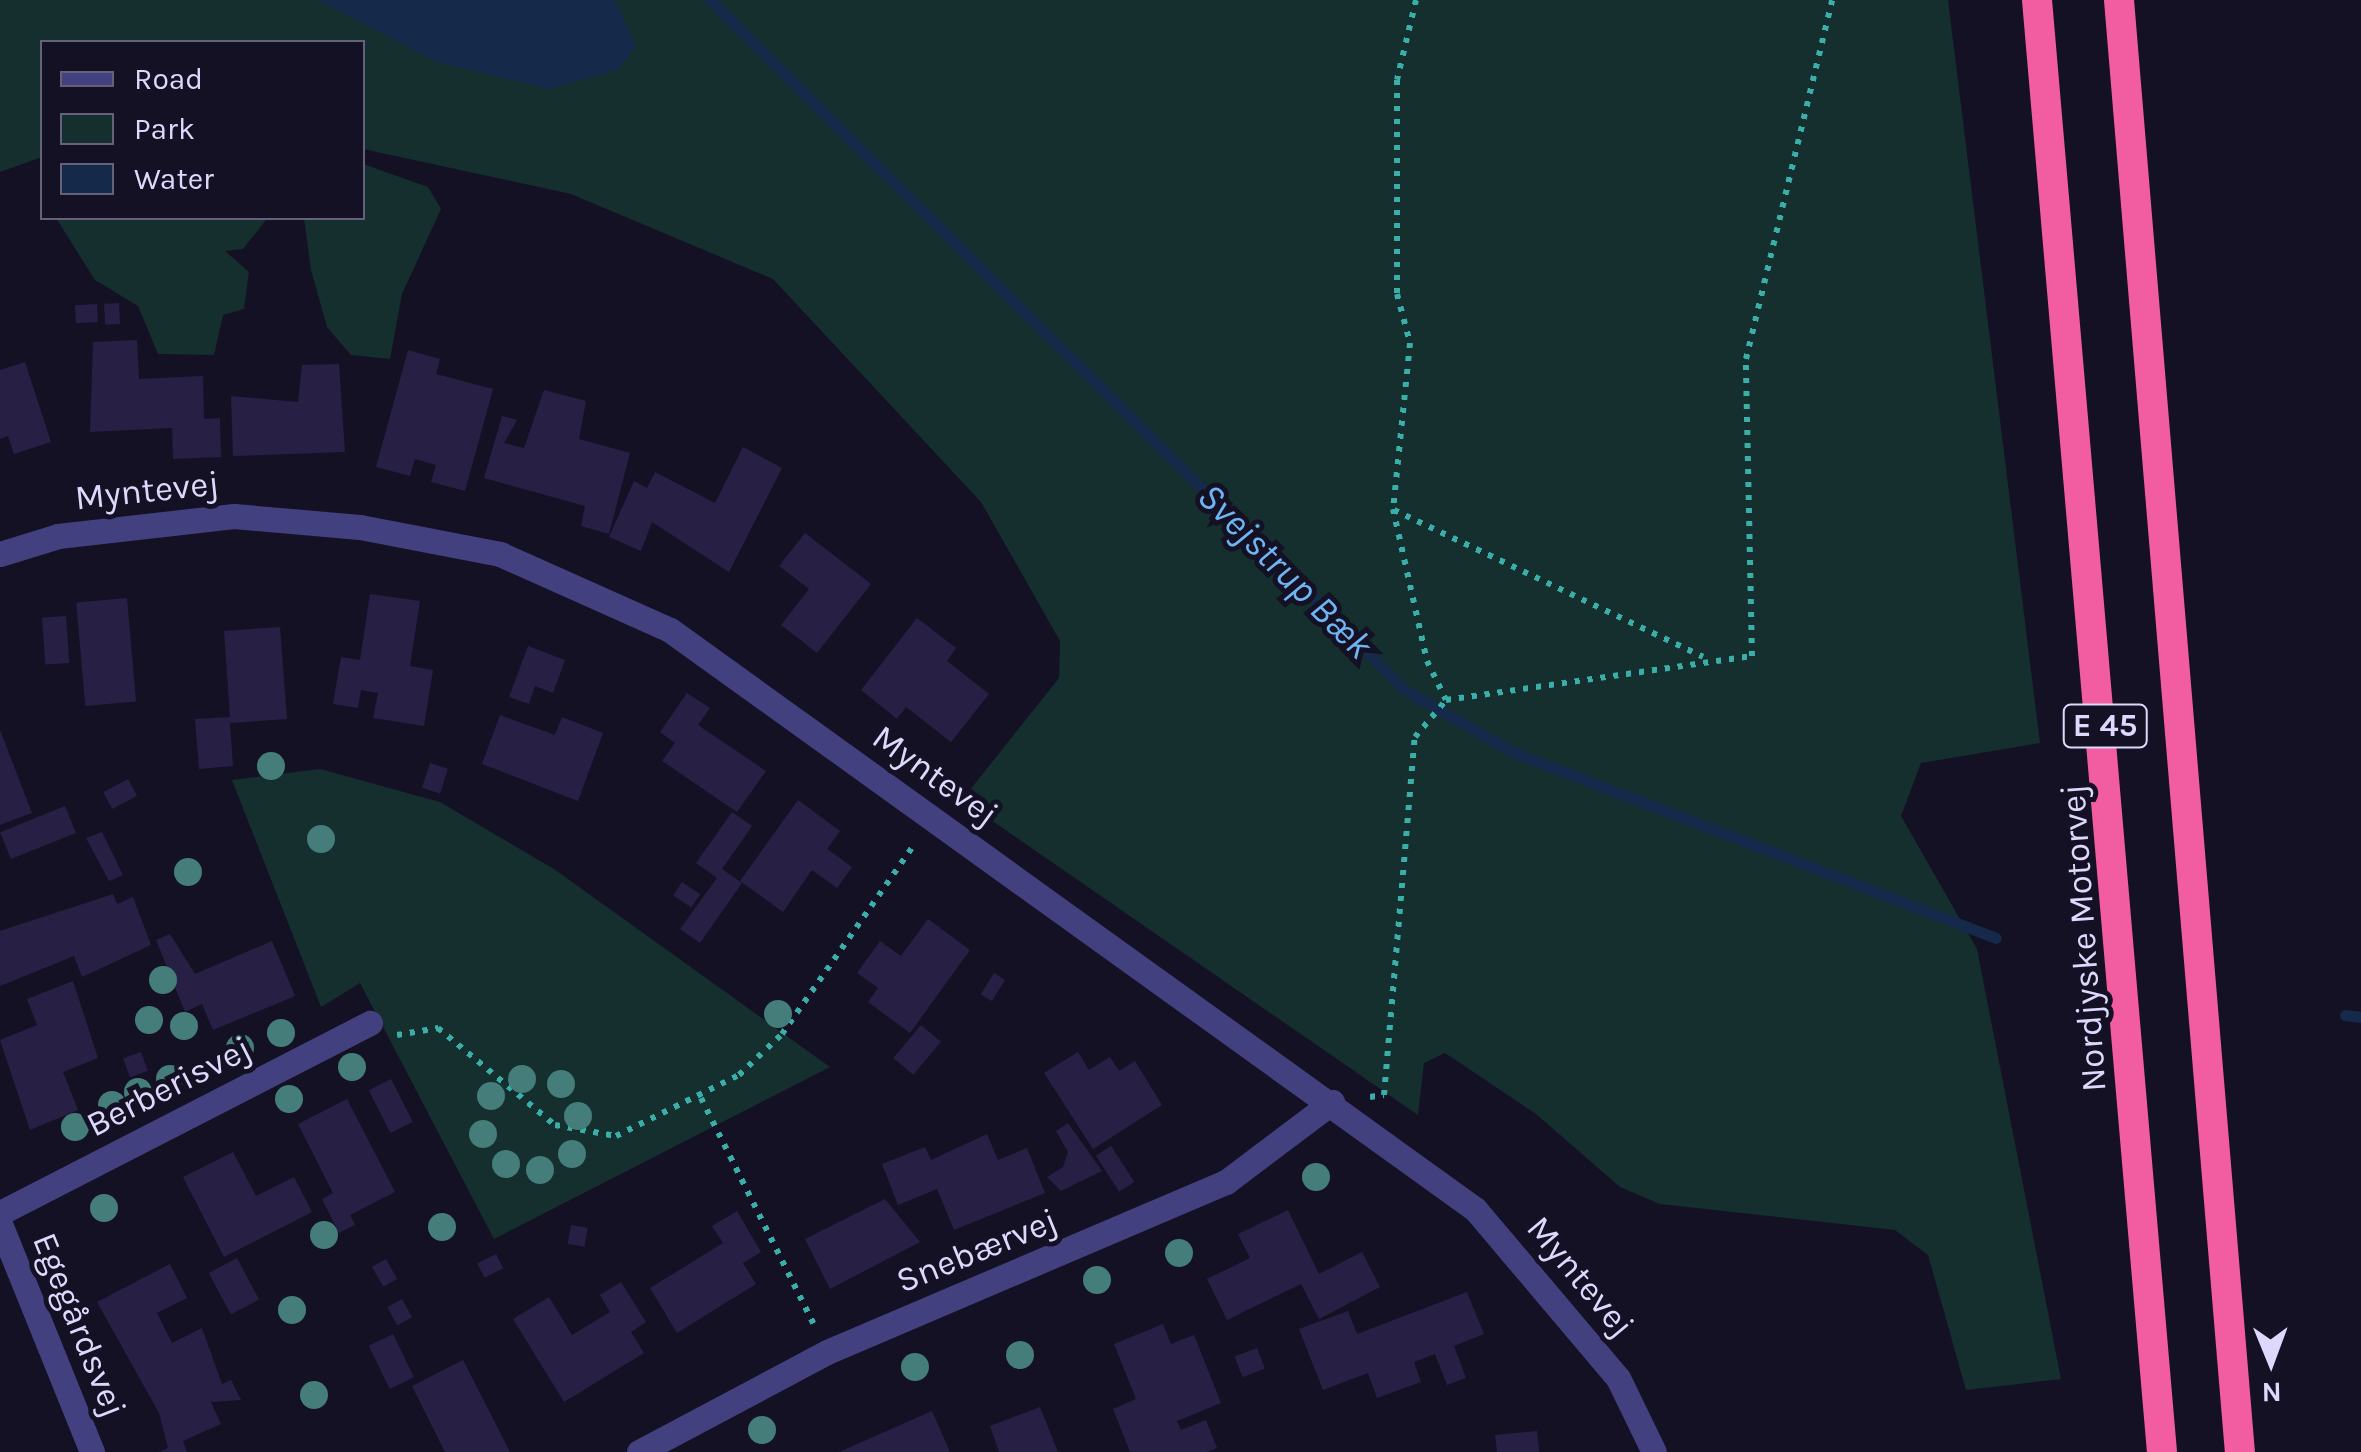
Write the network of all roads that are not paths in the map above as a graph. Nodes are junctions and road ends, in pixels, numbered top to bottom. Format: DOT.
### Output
graph roads {
  1 [pos="2038,0"];
  2 [pos="2119,0"];
  3 [pos="0,554"];
  4 [pos="370,1023"];
  5 [pos="1332,1102"];
  6 [pos="0,1213"];
  7 [pos="0,1224"];
  8 [pos="92,1452"];
  9 [pos="639,1452"];
  10 [pos="1654,1452"];
  11 [pos="2162,1452"];
  12 [pos="2240,1452"];
  1 -- 11 [label="highway, Nordjyske Motorvej / E 45"];
  2 -- 12 [label="highway, E 45"];
  3 -- 5 [label="street, Myntevej"];
  4 -- 6 [label="street, Berberisvej"];
  5 -- 9 [label="street, Snebærvej"];
  5 -- 10 [label="street, Myntevej"];
  7 -- 8 [label="street, Egegårdsvej"];
}
